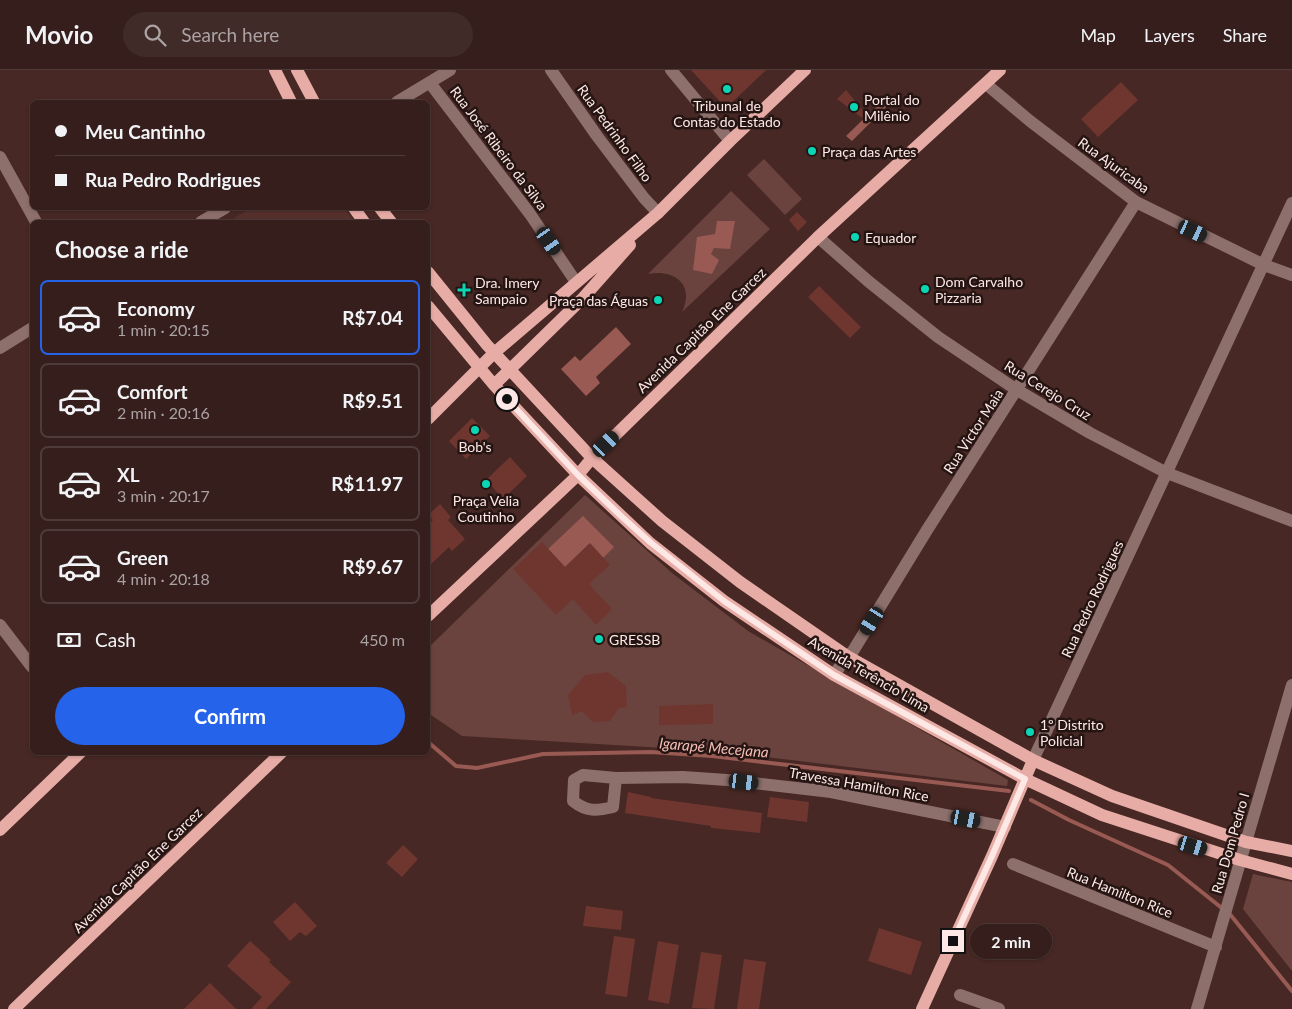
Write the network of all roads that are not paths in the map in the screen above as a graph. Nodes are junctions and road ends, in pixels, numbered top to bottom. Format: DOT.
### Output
graph roads {
  1 [pos="275,70"];
  2 [pos="297,70"];
  3 [pos="450,70"];
  4 [pos="550,70"];
  5 [pos="671,70"];
  6 [pos="805,70"];
  7 [pos="1000,70"];
  8 [pos="430,83"];
  9 [pos="986,84"];
  10 [pos="290,100"];
  11 [pos="313,100"];
  12 [pos="400,100"];
  13 [pos="730,141"];
  14 [pos="0,157"];
  15 [pos="1136,202"];
  16 [pos="1292,203"];
  17 [pos="222,210"];
  18 [pos="382,210"];
  19 [pos="658,213"];
  20 [pos="35,220"];
  21 [pos="204,220"];
  22 [pos="389,220"];
  23 [pos="818,236"];
  24 [pos="1264,264"];
  25 [pos="430,274"];
  26 [pos="1292,275"];
  27 [pos="576,282"];
  28 [pos="430,308"];
  29 [pos="30,329"];
  30 [pos="0,348"];
  31 [pos="494,353"];
  32 [pos="479,368"];
  33 [pos="510,369"];
  34 [pos="494,385"];
  35 [pos="1017,390"];
  36 [pos="430,417"];
  37 [pos="592,458"];
  38 [pos="1167,473"];
  39 [pos="578,475"];
  40 [pos="1292,521"];
  41 [pos="430,614"];
  42 [pos="0,625"];
  43 [pos="847,656"];
  44 [pos="30,664"];
  45 [pos="834,675"];
  46 [pos="1292,685"];
  47 [pos="78,755"];
  48 [pos="279,755"];
  49 [pos="1033,760"];
  50 [pos="616,778"];
  51 [pos="1024,781"];
  52 [pos="1006,824"];
  53 [pos="0,830"];
  54 [pos="1246,842"];
  55 [pos="1292,852"];
  56 [pos="1240,860"];
  57 [pos="1012,864"];
  58 [pos="1292,874"];
  59 [pos="1216,947"];
  60 [pos="960,995"];
  61 [pos="14,1009"];
  62 [pos="922,1009"];
  63 [pos="999,1009"];
  64 [pos="1198,1009"];
  1 -- 10 [label="main road"];
  2 -- 11 [label="main road"];
  3 -- 8 [label="street"];
  4 -- 19 [label="street, Rua Pedrinho Filho"];
  5 -- 13 [label="street"];
  6 -- 13 [label="main road"];
  7 -- 9 [label="main road, Avenida Capitão Ene Garcez"];
  8 -- 12 [label="street"];
  8 -- 27 [label="street, Rua José Ribeiro da Silva"];
  9 -- 15 [label="street, Rua Ajuricaba"];
  9 -- 23 [label="main road, Avenida Capitão Ene Garcez"];
  13 -- 19 [label="main road"];
  14 -- 20 [label="street"];
  15 -- 24 [label="street, Rua Ajuricaba"];
  15 -- 35 [label="street, Rua Victor Maia"];
  16 -- 24 [label="street, Rua Pedro Rodrigues"];
  17 -- 21 [label="street"];
  18 -- 22 [label="main road"];
  19 -- 27 [label="main road"];
  19 -- 33 [label="main road"];
  23 -- 35 [label="street, Rua Cerejo Cruz"];
  23 -- 37 [label="main road, Avenida Capitão Ene Garcez"];
  24 -- 26 [label="street, Rua Ajuricaba"];
  24 -- 38 [label="street, Rua Pedro Rodrigues"];
  25 -- 31 [label="main road, Avenida Terêncio Lima"];
  27 -- 31 [label="main road"];
  28 -- 32 [label="main road, Avenida Terêncio Lima"];
  29 -- 30 [label="street"];
  31 -- 32 [label="main road"];
  31 -- 33 [label="main road, Avenida Terêncio Lima"];
  32 -- 34 [label="main road, Avenida Terêncio Lima"];
  32 -- 36 [label="main road"];
  33 -- 34 [label="main road"];
  33 -- 37 [label="main road, Avenida Terêncio Lima"];
  34 -- 39 [label="main road, Avenida Terêncio Lima"];
  35 -- 38 [label="street, Rua Cerejo Cruz"];
  35 -- 43 [label="street, Rua Victor Maia"];
  37 -- 39 [label="main road, Avenida Capitão Ene Garcez"];
  37 -- 43 [label="main road, Avenida Terêncio Lima"];
  38 -- 40 [label="street, Rua Cerejo Cruz"];
  38 -- 49 [label="street, Rua Pedro Rodrigues"];
  39 -- 41 [label="main road, Avenida Capitão Ene Garcez"];
  39 -- 45 [label="main road, Avenida Terêncio Lima"];
  42 -- 44 [label="street"];
  43 -- 45 [label="street, Rua Victor Maia"];
  43 -- 49 [label="main road, Avenida Terêncio Lima"];
  45 -- 51 [label="main road, Avenida Terêncio Lima"];
  46 -- 54 [label="street, Rua Dom Pedro I"];
  47 -- 53 [label="main road"];
  48 -- 61 [label="main road, Avenida Capitão Ene Garcez"];
  49 -- 51 [label="main road, Rua Pedro Rodrigues"];
  49 -- 54 [label="main road, Avenida Terêncio Lima"];
  50 -- 52 [label="street, Travessa Hamilton Rice"];
  51 -- 52 [label="main road, Rua Pedro Rodrigues"];
  51 -- 56 [label="main road, Avenida Terêncio Lima"];
  52 -- 62 [label="main road, Rua Pedro Rodrigues"];
  54 -- 55 [label="main road, Avenida Terêncio Lima"];
  54 -- 56 [label="street, Rua Dom Pedro I"];
  56 -- 58 [label="main road, Avenida Terêncio Lima"];
  56 -- 59 [label="street, Rua Dom Pedro I"];
  57 -- 59 [label="street, Rua Hamilton Rice"];
  59 -- 64 [label="street, Rua Dom Pedro I"];
  60 -- 63 [label="street"];
}
